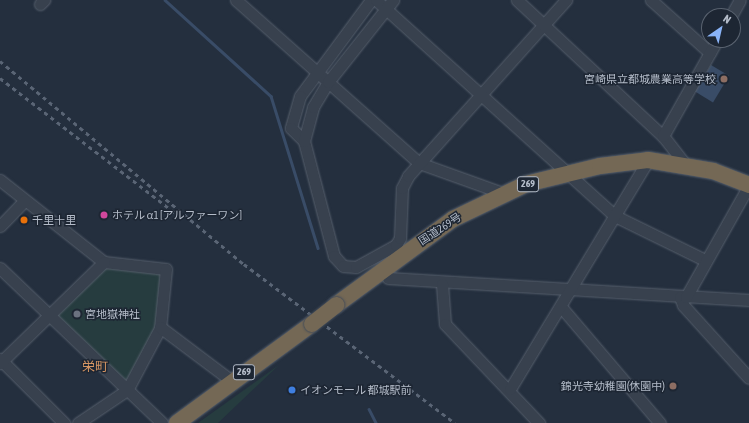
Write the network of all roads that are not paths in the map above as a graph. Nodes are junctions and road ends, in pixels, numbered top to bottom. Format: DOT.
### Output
graph roads {
  1 [pos="236,0"];
  2 [pos="371,0"];
  3 [pos="376,0"];
  4 [pos="393,0"];
  5 [pos="517,0"];
  6 [pos="566,0"];
  7 [pos="651,0"];
  8 [pos="386,10"];
  9 [pos="543,24"];
  10 [pos="713,48"];
  11 [pos="710,53"];
  12 [pos="316,72"];
  13 [pos="328,82"];
  14 [pos="479,96"];
  15 [pos="663,136"];
  16 [pos="304,141"];
  17 [pos="648,160"];
  18 [pos="419,163"];
  19 [pos="685,164"];
  20 [pos="569,173"];
  21 [pos="0,180"];
  22 [pos="749,185"];
  23 [pos="502,193"];
  24 [pos="24,201"];
  25 [pos="615,216"];
  26 [pos="0,226"];
  27 [pos="706,260"];
  28 [pos="104,262"];
  29 [pos="0,268"];
  30 [pos="388,278"];
  31 [pos="442,284"];
  32 [pos="571,291"];
  33 [pos="683,297"];
  34 [pos="749,300"];
  35 [pos="562,308"];
  36 [pos="49,315"];
  37 [pos="160,328"];
  38 [pos="1,361"];
  39 [pos="749,378"];
  40 [pos="232,380"];
  41 [pos="510,389"];
  42 [pos="127,390"];
  43 [pos="64,423"];
  44 [pos="78,423"];
  45 [pos="162,423"];
  46 [pos="177,423"];
  47 [pos="539,423"];
  48 [pos="660,423"];
  1 -- 12 [label="street"];
  2 -- 12 [label="street"];
  3 -- 8 [label="street"];
  4 -- 8 [label="street"];
  5 -- 9 [label="street"];
  6 -- 9 [label="street"];
  7 -- 11 [label="street"];
  8 -- 13 [label="street"];
  8 -- 14 [label="street"];
  9 -- 14 [label="street"];
  9 -- 15 [label="street"];
  10 -- 11 [label="street"];
  11 -- 15 [label="street"];
  12 -- 13 [label="street"];
  12 -- 16 [label="street"];
  13 -- 16 [label="street"];
  13 -- 18 [label="street"];
  14 -- 18 [label="street"];
  14 -- 20 [label="street"];
  15 -- 19 [label="street"];
  16 -- 18 [label="street"];
  17 -- 19 [label="highway, 国道269号 / 269"];
  17 -- 20 [label="highway, 国道269号 / 269"];
  17 -- 25 [label="street"];
  18 -- 23 [label="street"];
  19 -- 22 [label="highway, 国道269号 / 269"];
  20 -- 23 [label="highway, 国道269号 / 269"];
  20 -- 25 [label="street"];
  21 -- 24 [label="street"];
  22 -- 27 [label="street"];
  23 -- 40 [label="highway, 国道269号 / 269, bridge"];
  24 -- 26 [label="street"];
  24 -- 28 [label="street"];
  25 -- 27 [label="street"];
  25 -- 32 [label="street"];
  27 -- 33 [label="street"];
  28 -- 36 [label="street"];
  28 -- 37 [label="street"];
  29 -- 36 [label="street"];
  30 -- 31 [label="street"];
  31 -- 32 [label="street"];
  31 -- 41 [label="street"];
  32 -- 33 [label="street"];
  32 -- 35 [label="street"];
  33 -- 34 [label="street"];
  33 -- 39 [label="street"];
  35 -- 41 [label="street"];
  35 -- 48 [label="street"];
  36 -- 38 [label="street"];
  36 -- 42 [label="street"];
  37 -- 40 [label="street"];
  37 -- 42 [label="street"];
  38 -- 43 [label="street"];
  40 -- 46 [label="highway, 国道269号 / 269"];
  41 -- 47 [label="street"];
  42 -- 44 [label="street"];
  42 -- 45 [label="street"];
}
